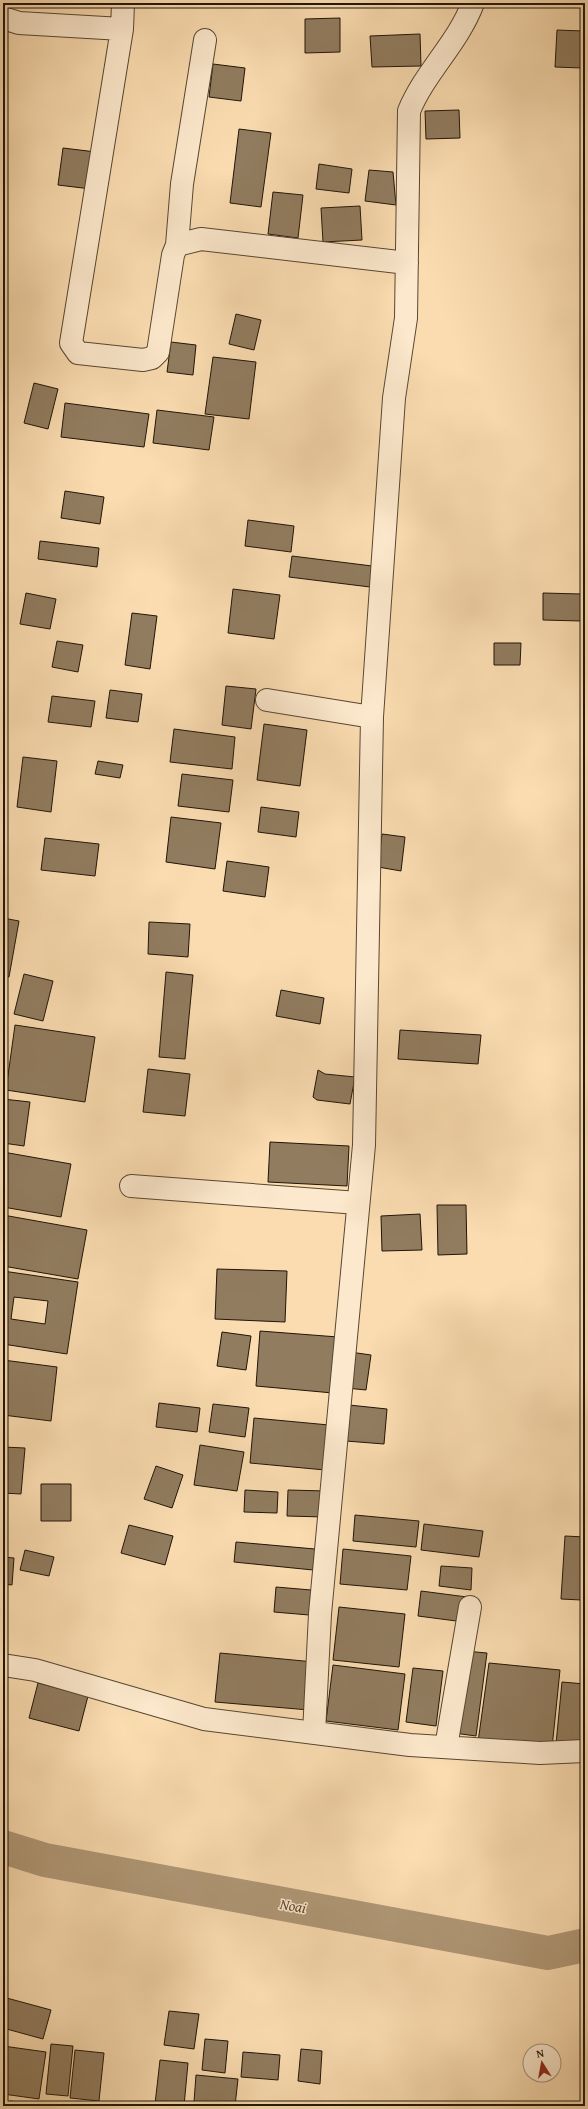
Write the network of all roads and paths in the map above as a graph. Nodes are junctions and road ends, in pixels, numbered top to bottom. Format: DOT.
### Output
graph roads {
  1 [pos="123,3"];
  2 [pos="473,3"];
  3 [pos="3,18"];
  4 [pos="122,29"];
  5 [pos="204,40"];
  6 [pos="177,246"];
  7 [pos="407,263"];
  8 [pos="268,700"];
  9 [pos="372,717"];
  10 [pos="131,1186"];
  11 [pos="358,1203"];
  12 [pos="470,1607"];
  13 [pos="3,1665"];
  14 [pos="314,1733"];
  15 [pos="446,1747"];
  16 [pos="585,1751"];
  1 -- 4 [label="street"];
  2 -- 7 [label="street"];
  3 -- 4 [label="street"];
  4 -- 6 [label="street"];
  5 -- 6 [label="street"];
  6 -- 7 [label="street"];
  7 -- 9 [label="street"];
  8 -- 9 [label="street"];
  9 -- 11 [label="street"];
  10 -- 11 [label="street"];
  11 -- 14 [label="street"];
  12 -- 15 [label="street"];
  13 -- 14 [label="street"];
  14 -- 15 [label="street"];
  15 -- 16 [label="street"];
}
